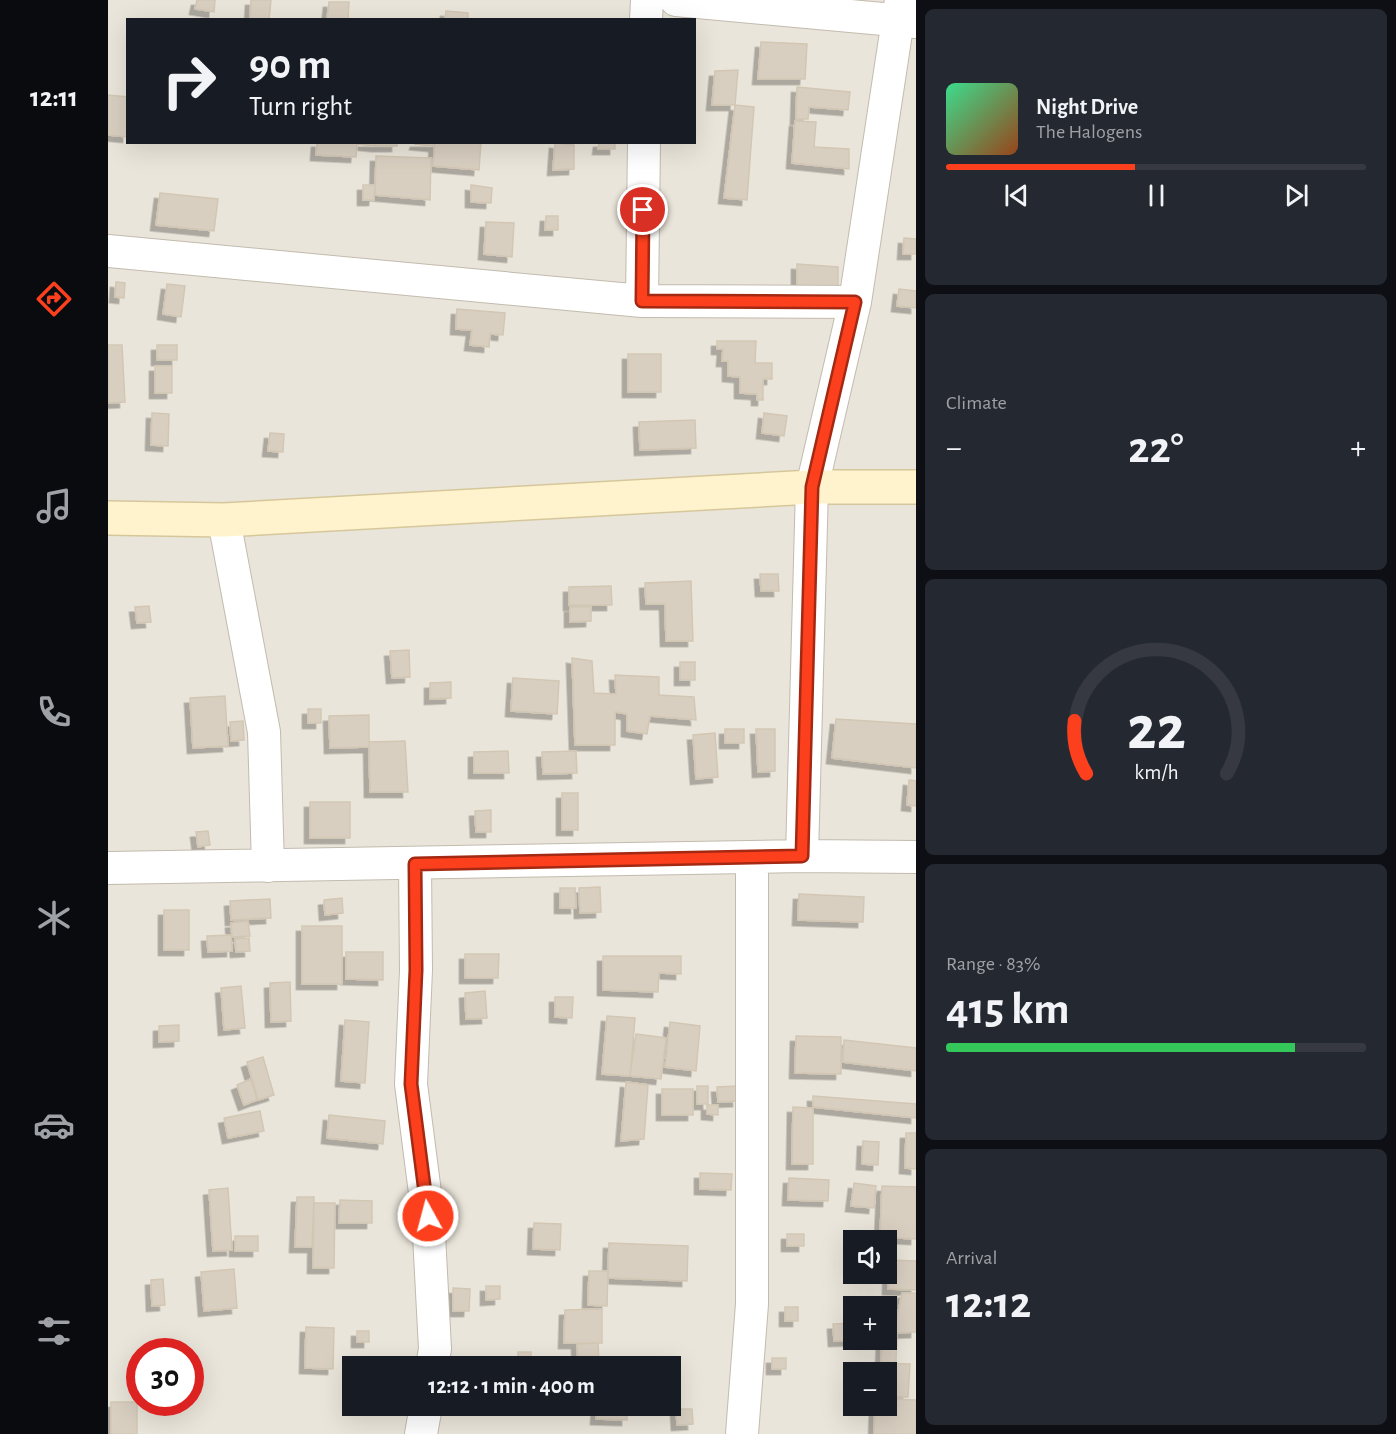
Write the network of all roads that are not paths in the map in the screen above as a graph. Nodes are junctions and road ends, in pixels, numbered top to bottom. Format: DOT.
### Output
graph roads {
  1 [pos="647,0"];
  2 [pos="676,0"];
  3 [pos="906,14"];
  4 [pos="646,18"];
  5 [pos="644,144"];
  6 [pos="108,251"];
  7 [pos="642,301"];
  8 [pos="855,302"];
  9 [pos="812,487"];
  10 [pos="916,487"];
  11 [pos="108,518"];
  12 [pos="224,520"];
  13 [pos="802,856"];
  14 [pos="916,857"];
  15 [pos="752,858"];
  16 [pos="415,864"];
  17 [pos="268,866"];
  18 [pos="108,868"];
  19 [pos="434,1356"];
  20 [pos="424,1416"];
  21 [pos="421,1434"];
  22 [pos="742,1434"];
  1 -- 4 [label="street"];
  2 -- 3 [label="street"];
  3 -- 8 [label="street"];
  5 -- 7 [label="street"];
  6 -- 7 [label="street"];
  7 -- 8 [label="street"];
  8 -- 9 [label="street"];
  9 -- 10 [label="street"];
  9 -- 12 [label="street"];
  9 -- 13 [label="street"];
  11 -- 12 [label="street"];
  12 -- 17 [label="street"];
  13 -- 14 [label="street"];
  13 -- 15 [label="street"];
  15 -- 16 [label="street"];
  15 -- 22 [label="street"];
  16 -- 17 [label="street"];
  16 -- 19 [label="street"];
  17 -- 18 [label="street"];
  20 -- 21 [label="street"];
}
